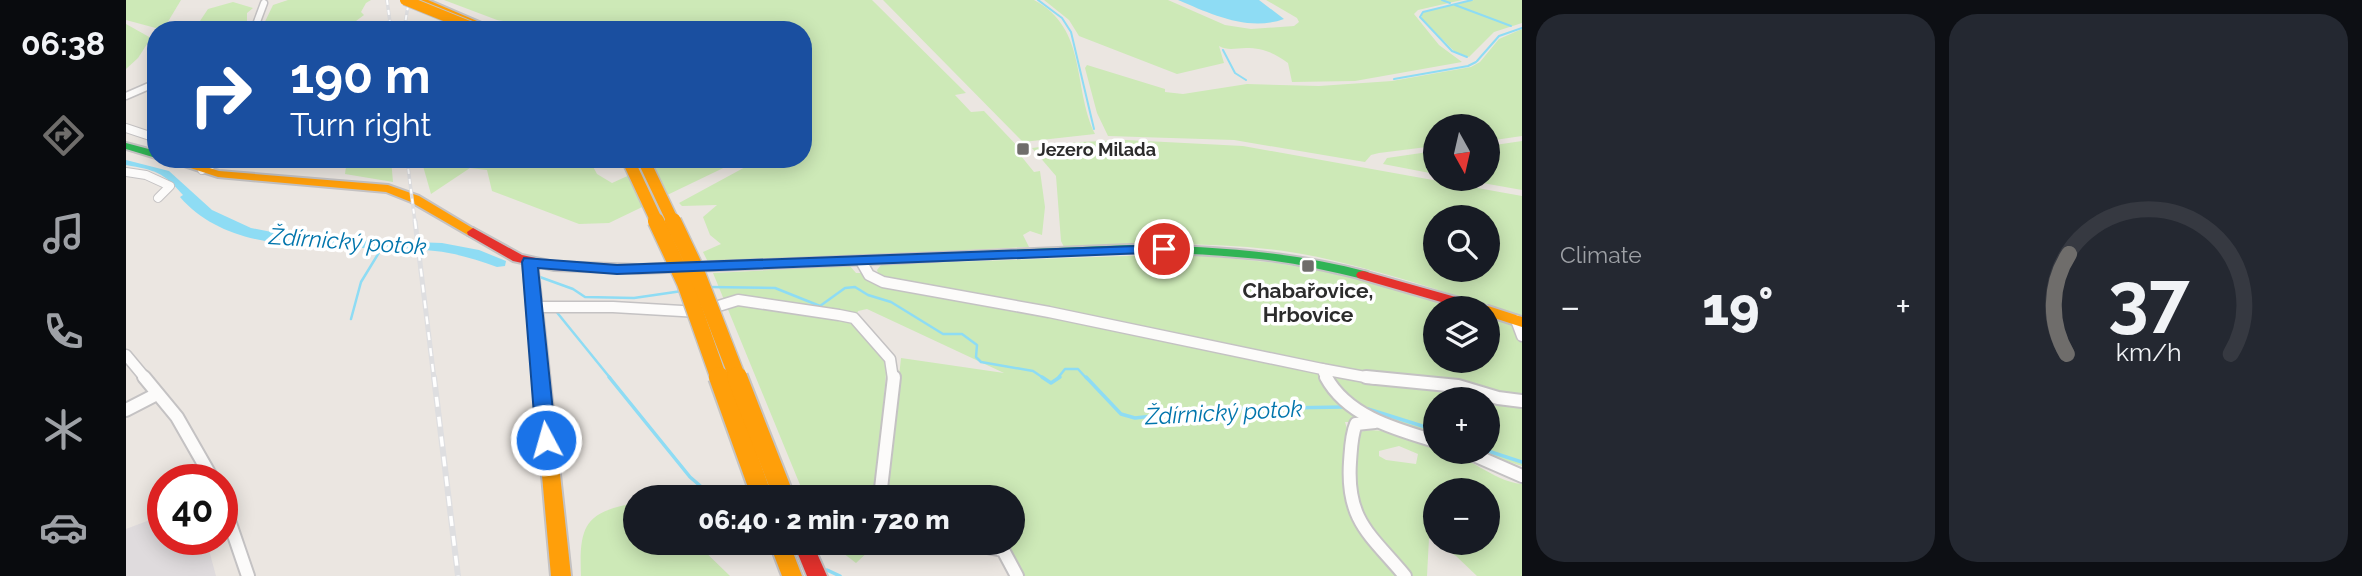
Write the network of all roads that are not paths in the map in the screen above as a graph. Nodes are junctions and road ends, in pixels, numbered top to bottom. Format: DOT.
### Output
graph roads {
  1 [pos="405,0"];
  2 [pos="421,0"];
  3 [pos="264,2"];
  4 [pos="257,21"];
  5 [pos="457,21"];
  6 [pos="472,21"];
  7 [pos="147,87"];
  8 [pos="126,96"];
  9 [pos="126,128"];
  10 [pos="147,135"];
  11 [pos="126,146"];
  12 [pos="147,152"];
  13 [pos="212,168"];
  14 [pos="632,168"];
  15 [pos="647,168"];
  16 [pos="126,172"];
  17 [pos="158,198"];
  18 [pos="861,261"];
  19 [pos="530,262"];
  20 [pos="1437,296"];
  21 [pos="538,307"];
  22 [pos="1500,317"];
  23 [pos="1520,326"];
  24 [pos="126,355"];
  25 [pos="1322,369"];
  26 [pos="157,394"];
  27 [pos="1522,401"];
  28 [pos="126,410"];
  29 [pos="1370,418"];
  30 [pos="1423,437"];
  31 [pos="205,464"];
  32 [pos="1494,464"];
  33 [pos="1522,476"];
  34 [pos="758,485"];
  35 [pos="778,485"];
  36 [pos="881,485"];
  37 [pos="238,547"];
  38 [pos="779,555"];
  39 [pos="783,555"];
  40 [pos="808,555"];
  41 [pos="1006,555"];
  42 [pos="248,576"];
  43 [pos="561,576"];
  44 [pos="783,576"];
  45 [pos="792,576"];
  46 [pos="817,576"];
  47 [pos="1017,576"];
  48 [pos="1405,576"];
  1 -- 5 [label="main road, bridge"];
  2 -- 6 [label="main road"];
  3 -- 4 [label="street"];
  7 -- 8 [label="street"];
  9 -- 10 [label="street"];
  11 -- 12 [label="main road"];
  13 -- 19 [label="main road"];
  14 -- 34 [label="main road, bridge"];
  15 -- 35 [label="main road, bridge"];
  16 -- 17 [label="street"];
  18 -- 19 [label="main road"];
  18 -- 20 [label="main road"];
  18 -- 25 [label="street"];
  19 -- 21 [label="main road"];
  21 -- 36 [label="street"];
  21 -- 43 [label="main road"];
  22 -- 23 [label="main road"];
  24 -- 26 [label="street"];
  25 -- 27 [label="street"];
  25 -- 29 [label="street"];
  26 -- 28 [label="street"];
  26 -- 31 [label="street"];
  29 -- 30 [label="street"];
  29 -- 48 [label="street"];
  32 -- 33 [label="street"];
  37 -- 42 [label="street"];
  38 -- 44 [label="main road"];
  39 -- 45 [label="main road"];
  40 -- 46 [label="main road"];
  41 -- 47 [label="street"];
}
